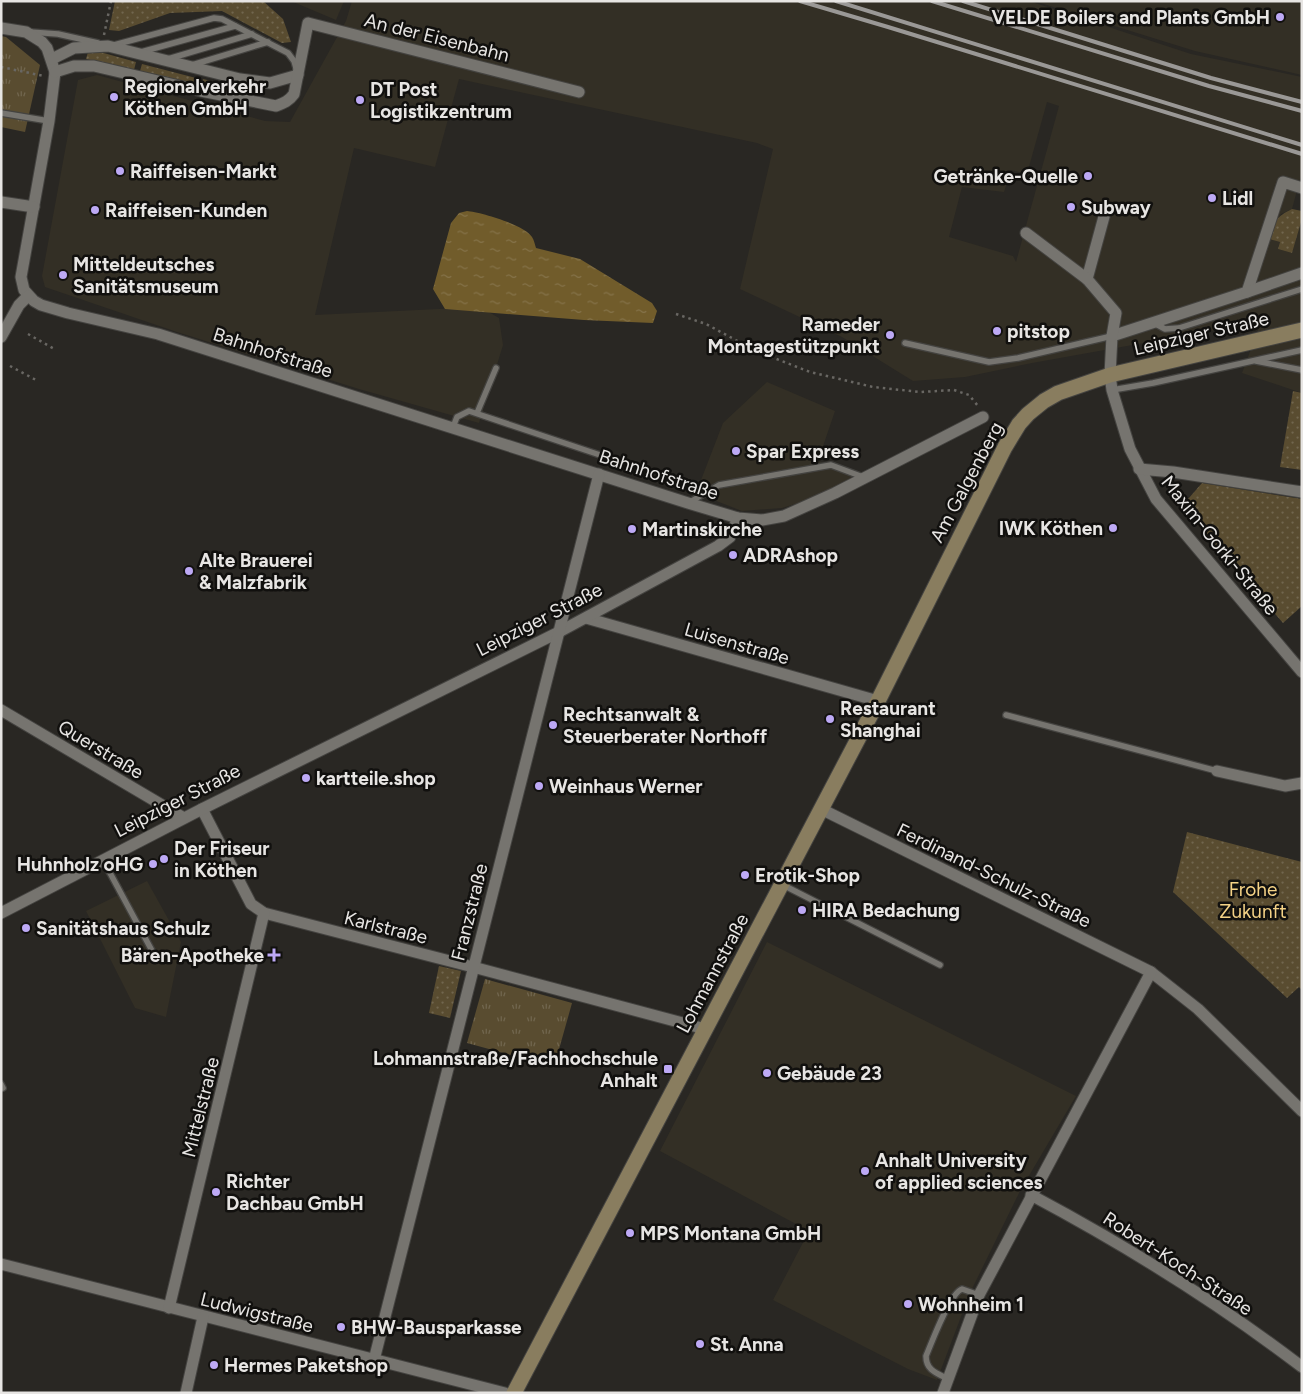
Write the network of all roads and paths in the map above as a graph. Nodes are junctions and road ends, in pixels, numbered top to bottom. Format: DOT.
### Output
graph roads {
  1 [pos="235,26"];
  2 [pos="1,28"];
  3 [pos="26,32"];
  4 [pos="252,34"];
  5 [pos="268,42"];
  6 [pos="108,46"];
  7 [pos="137,53"];
  8 [pos="52,59"];
  9 [pos="164,60"];
  10 [pos="188,66"];
  11 [pos="56,72"];
  12 [pos="298,75"];
  13 [pos="579,92"];
  14 [pos="1,113"];
  15 [pos="49,121"];
  16 [pos="1302,188"];
  17 [pos="1,202"];
  18 [pos="34,207"];
  19 [pos="1105,213"];
  20 [pos="1026,233"];
  21 [pos="1302,273"];
  22 [pos="1087,279"];
  23 [pos="1302,289"];
  24 [pos="1246,292"];
  25 [pos="28,296"];
  26 [pos="676,314"];
  27 [pos="1152,323"];
  28 [pos="1296,331"];
  29 [pos="28,334"];
  30 [pos="1112,336"];
  31 [pos="1,337"];
  32 [pos="905,343"];
  33 [pos="56,350"];
  34 [pos="1302,350"];
  35 [pos="1254,360"];
  36 [pos="10,366"];
  37 [pos="496,368"];
  38 [pos="1302,370"];
  39 [pos="36,380"];
  40 [pos="1111,382"];
  41 [pos="477,413"];
  42 [pos="1028,414"];
  43 [pos="983,416"];
  44 [pos="453,428"];
  45 [pos="606,457"];
  46 [pos="1139,469"];
  47 [pos="599,474"];
  48 [pos="863,477"];
  49 [pos="1302,492"];
  50 [pos="688,503"];
  51 [pos="738,518"];
  52 [pos="943,571"];
  53 [pos="586,618"];
  54 [pos="558,632"];
  55 [pos="1302,672"];
  56 [pos="878,701"];
  57 [pos="1,710"];
  58 [pos="1006,715"];
  59 [pos="1217,770"];
  60 [pos="1302,783"];
  61 [pos="202,808"];
  62 [pos="821,809"];
  63 [pos="184,818"];
  64 [pos="104,860"];
  65 [pos="781,884"];
  66 [pos="1,913"];
  67 [pos="264,913"];
  68 [pos="158,960"];
  69 [pos="940,965"];
  70 [pos="473,967"];
  71 [pos="1152,972"];
  72 [pos="705,1030"];
  73 [pos="1302,1111"];
  74 [pos="1031,1195"];
  75 [pos="1,1264"];
  76 [pos="979,1295"];
  77 [pos="169,1308"];
  78 [pos="203,1317"];
  79 [pos="374,1360"];
  80 [pos="1302,1367"];
  81 [pos="948,1379"];
  82 [pos="186,1393"];
  83 [pos="505,1393"];
  84 [pos="514,1393"];
  85 [pos="943,1393"];
  1 -- 4 [label="lane"];
  1 -- 6 [label="lane"];
  1 -- 7 [label="lane"];
  2 -- 3 [label="street"];
  3 -- 6 [label="lane"];
  3 -- 8 [label="street"];
  4 -- 5 [label="lane"];
  4 -- 9 [label="lane"];
  5 -- 10 [label="lane"];
  5 -- 12 [label="lane"];
  6 -- 7 [label="street"];
  6 -- 8 [label="street"];
  7 -- 9 [label="street"];
  8 -- 11 [label="street"];
  9 -- 10 [label="street"];
  10 -- 12 [label="street"];
  11 -- 12 [label="street, An der Eisenbahn"];
  11 -- 15 [label="street"];
  12 -- 13 [label="street, An der Eisenbahn"];
  14 -- 15 [label="lane"];
  15 -- 18 [label="street"];
  16 -- 24 [label="street, Leipziger Straße"];
  17 -- 18 [label="street"];
  18 -- 25 [label="street"];
  19 -- 22 [label="street"];
  20 -- 22 [label="street, Leipziger Straße"];
  21 -- 24 [label="street, Leipziger Straße"];
  22 -- 30 [label="street, Leipziger Straße"];
  23 -- 27 [label="lane"];
  24 -- 27 [label="street, Leipziger Straße"];
  25 -- 31 [label="street"];
  25 -- 44 [label="street, Bahnhofstraße"];
  26 -- 43 [label="path"];
  27 -- 30 [label="street, Leipziger Straße"];
  28 -- 40 [label="main road, Leipziger Straße"];
  29 -- 33 [label="path"];
  30 -- 32 [label="lane"];
  30 -- 40 [label="street, Leipziger Straße"];
  34 -- 35 [label="lane"];
  35 -- 38 [label="lane"];
  35 -- 40 [label="lane"];
  36 -- 39 [label="path"];
  37 -- 41 [label="lane"];
  40 -- 42 [label="main road, Leipziger Straße"];
  40 -- 46 [label="street, Maxim-Gorki-Straße"];
  41 -- 44 [label="lane"];
  41 -- 45 [label="lane"];
  42 -- 52 [label="main road, Am Galgenberg"];
  43 -- 48 [label="street"];
  44 -- 47 [label="street, Bahnhofstraße"];
  46 -- 49 [label="street"];
  46 -- 55 [label="street, Maxim-Gorki-Straße"];
  47 -- 50 [label="street, Bahnhofstraße"];
  47 -- 54 [label="street, Franzstraße"];
  48 -- 50 [label="lane"];
  48 -- 51 [label="street"];
  50 -- 51 [label="street, Bahnhofstraße"];
  51 -- 53 [label="street, Leipziger Straße"];
  52 -- 56 [label="main road, Lohmannstraße"];
  53 -- 54 [label="street, Leipziger Straße"];
  53 -- 56 [label="street, Luisenstraße"];
  54 -- 61 [label="street, Leipziger Straße"];
  54 -- 70 [label="street, Franzstraße"];
  56 -- 62 [label="main road, Lohmannstraße"];
  57 -- 63 [label="street, Querstraße"];
  58 -- 59 [label="lane"];
  59 -- 60 [label="street"];
  61 -- 63 [label="street, Leipziger Straße"];
  61 -- 67 [label="street"];
  62 -- 65 [label="main road, Lohmannstraße"];
  62 -- 71 [label="street, Ferdinand-Schulz-Straße"];
  63 -- 64 [label="street, Leipziger Straße"];
  64 -- 66 [label="street, Leipziger Straße"];
  64 -- 68 [label="lane, Leipziger Straße"];
  65 -- 69 [label="lane"];
  65 -- 72 [label="main road, Lohmannstraße"];
  67 -- 70 [label="street, Karlstraße"];
  67 -- 77 [label="street, Mittelstraße"];
  70 -- 72 [label="street, Karlstraße"];
  70 -- 79 [label="street, Franzstraße"];
  71 -- 73 [label="street, Ferdinand-Schulz-Straße"];
  71 -- 74 [label="street"];
  72 -- 84 [label="main road, Lohmannstraße"];
  74 -- 76 [label="street"];
  74 -- 80 [label="street, Robert-Koch-Straße"];
  75 -- 77 [label="street, Ludwigstraße"];
  76 -- 81 [label="street"];
  76 -- 81 [label="lane"];
  77 -- 78 [label="street, Ludwigstraße"];
  78 -- 79 [label="street, Ludwigstraße"];
  78 -- 82 [label="street"];
  79 -- 83 [label="street, Ludwigstraße"];
  81 -- 85 [label="street"];
}
